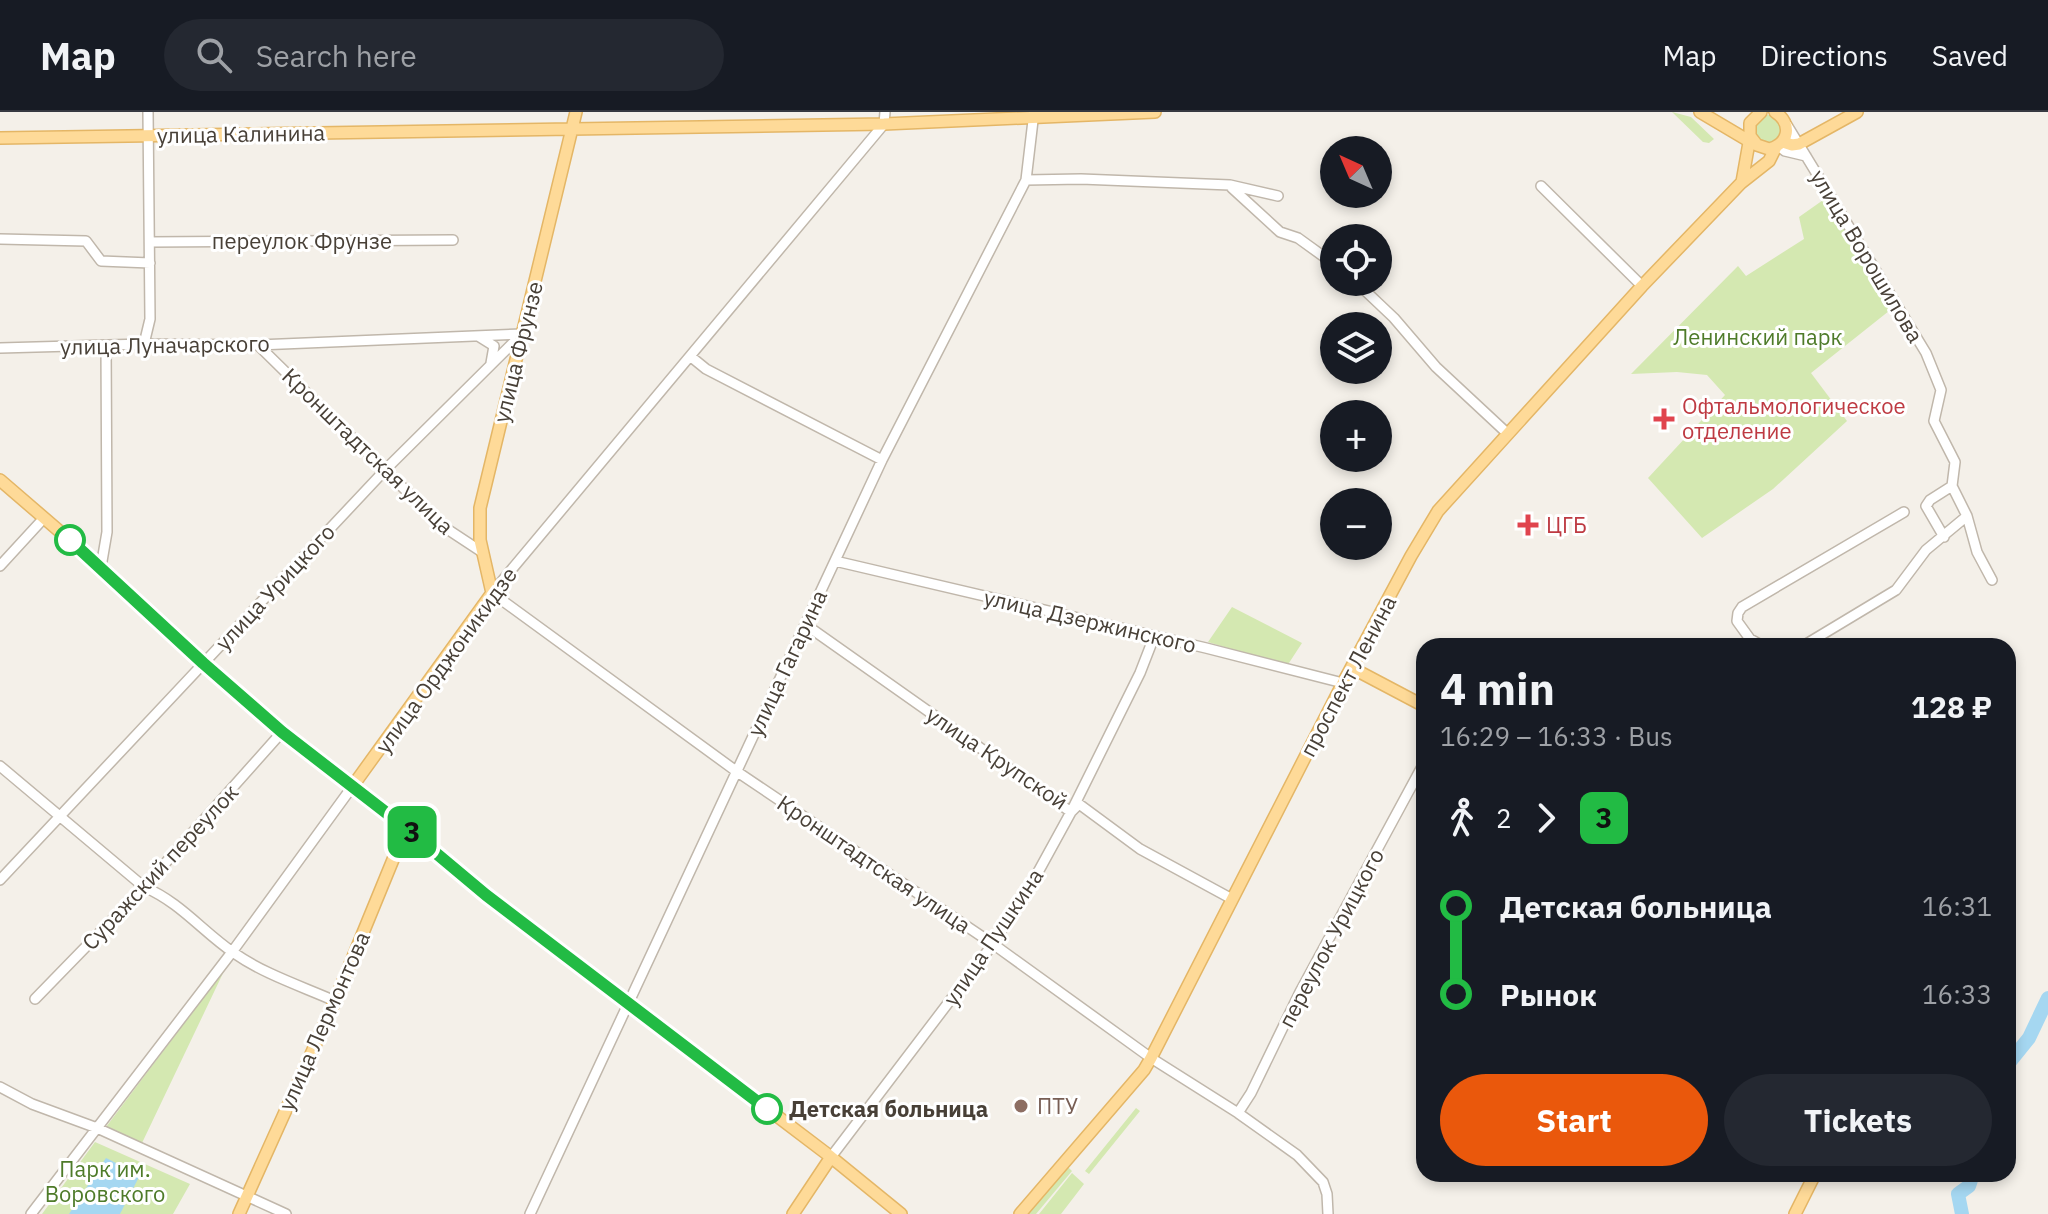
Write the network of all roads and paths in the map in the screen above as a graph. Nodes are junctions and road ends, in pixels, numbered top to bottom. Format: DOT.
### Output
graph roads {
  1 [pos="148,112"];
  2 [pos="576,112"];
  3 [pos="1155,112"];
  4 [pos="1700,112"];
  5 [pos="1760,112"];
  6 [pos="1857,112"];
  7 [pos="1034,115"];
  8 [pos="1782,117"];
  9 [pos="885,118"];
  10 [pos="574,127"];
  11 [pos="149,136"];
  12 [pos="0,138"];
  13 [pos="1752,141"];
  14 [pos="1799,144"];
  15 [pos="1779,145"];
  16 [pos="1806,156"];
  17 [pos="1026,180"];
  18 [pos="1741,183"];
  19 [pos="1230,185"];
  20 [pos="1541,186"];
  21 [pos="1278,196"];
  22 [pos="0,239"];
  23 [pos="453,240"];
  24 [pos="150,242"];
  25 [pos="1320,254"];
  26 [pos="150,263"];
  27 [pos="1642,286"];
  28 [pos="1371,296"];
  29 [pos="522,334"];
  30 [pos="477,336"];
  31 [pos="144,344"];
  32 [pos="106,345"];
  33 [pos="258,345"];
  34 [pos="0,348"];
  35 [pos="690,356"];
  36 [pos="491,363"];
  37 [pos="1508,434"];
  38 [pos="882,460"];
  39 [pos="386,469"];
  40 [pos="0,480"];
  41 [pos="1952,486"];
  42 [pos="1926,506"];
  43 [pos="1967,516"];
  44 [pos="44,518"];
  45 [pos="1944,537"];
  46 [pos="482,552"];
  47 [pos="835,561"];
  48 [pos="0,566"];
  49 [pos="101,567"];
  50 [pos="1992,580"];
  51 [pos="492,593"];
  52 [pos="806,625"];
  53 [pos="1154,637"];
  54 [pos="1749,638"];
  55 [pos="1816,638"];
  56 [pos="203,663"];
  57 [pos="1352,668"];
  58 [pos="1343,683"];
  59 [pos="1416,702"];
  60 [pos="282,732"];
  61 [pos="0,766"];
  62 [pos="736,771"];
  63 [pos="1416,778"];
  64 [pos="352,787"];
  65 [pos="1071,812"];
  66 [pos="59,817"];
  67 [pos="406,828"];
  68 [pos="0,880"];
  69 [pos="144,887"];
  70 [pos="1232,899"];
  71 [pos="993,944"];
  72 [pos="232,952"];
  73 [pos="35,999"];
  74 [pos="335,1001"];
  75 [pos="630,1004"];
  76 [pos="1151,1058"];
  77 [pos="0,1087"];
  78 [pos="1238,1113"];
  79 [pos="97,1128"];
  80 [pos="831,1157"];
  81 [pos="1811,1182"];
  82 [pos="246,1196"];
  83 [pos="31,1214"];
  84 [pos="239,1214"];
  85 [pos="286,1214"];
  86 [pos="530,1214"];
  87 [pos="793,1214"];
  88 [pos="901,1214"];
  89 [pos="1020,1214"];
  90 [pos="1328,1214"];
  91 [pos="1795,1214"];
  1 -- 11 [label="street"];
  2 -- 10 [label="main road, улица Фрунзе"];
  3 -- 7 [label="main road, улица Калинина"];
  4 -- 13 [label="main road"];
  5 -- 13 [label="main road"];
  6 -- 14 [label="main road"];
  7 -- 9 [label="main road, улица Калинина"];
  7 -- 17 [label="street, улица Гагарина"];
  8 -- 14 [label="street, улица Ворошилова"];
  8 -- 15 [label="main road"];
  9 -- 10 [label="main road, улица Калинина"];
  9 -- 35 [label="street, улица Орджоникидзе"];
  10 -- 11 [label="main road, улица Калинина"];
  10 -- 29 [label="main road, улица Фрунзе"];
  11 -- 12 [label="main road, улица Калинина"];
  11 -- 24 [label="street"];
  13 -- 15 [label="main road"];
  13 -- 18 [label="main road"];
  14 -- 15 [label="main road"];
  14 -- 16 [label="street, улица Ворошилова"];
  15 -- 16 [label="street"];
  15 -- 18 [label="main road, проспект Ленина"];
  16 -- 41 [label="street, улица Ворошилова"];
  17 -- 19 [label="street"];
  17 -- 38 [label="street, улица Гагарина"];
  18 -- 27 [label="main road, проспект Ленина"];
  19 -- 21 [label="street"];
  19 -- 25 [label="street"];
  20 -- 27 [label="street"];
  22 -- 26 [label="street"];
  23 -- 24 [label="street, переулок Фрунзе"];
  24 -- 26 [label="street"];
  26 -- 31 [label="street"];
  27 -- 37 [label="main road, проспект Ленина"];
  28 -- 37 [label="street"];
  29 -- 30 [label="street, улица Луначарского"];
  29 -- 36 [label="street, улица Урицкого"];
  29 -- 46 [label="main road, улица Фрунзе"];
  30 -- 33 [label="street, улица Луначарского"];
  30 -- 36 [label="street"];
  31 -- 32 [label="street, улица Луначарского"];
  31 -- 33 [label="street, улица Луначарского"];
  32 -- 34 [label="street, улица Луначарского"];
  32 -- 49 [label="street"];
  33 -- 39 [label="street, Кронштадтская улица"];
  35 -- 38 [label="street"];
  35 -- 51 [label="street, улица Орджоникидзе"];
  36 -- 39 [label="street, улица Урицкого"];
  37 -- 57 [label="main road, проспект Ленина"];
  38 -- 47 [label="street, улица Гагарина"];
  39 -- 46 [label="street, Кронштадтская улица"];
  39 -- 56 [label="street, улица Урицкого"];
  40 -- 44 [label="main road"];
  41 -- 42 [label="street"];
  41 -- 43 [label="street"];
  42 -- 45 [label="street"];
  42 -- 54 [label="street"];
  43 -- 45 [label="street"];
  43 -- 50 [label="street"];
  44 -- 48 [label="street"];
  44 -- 49 [label="main road"];
  45 -- 55 [label="street"];
  46 -- 51 [label="main road, улица Фрунзе"];
  47 -- 52 [label="street, улица Гагарина"];
  47 -- 53 [label="street, улица Дзержинского"];
  49 -- 56 [label="main road"];
  51 -- 62 [label="street, Кронштадтская улица"];
  51 -- 64 [label="main road, улица Орджоникидзе"];
  52 -- 62 [label="street, улица Гагарина"];
  52 -- 65 [label="street, улица Крупской"];
  53 -- 58 [label="street, улица Дзержинского"];
  53 -- 65 [label="street, улица Пушкина"];
  56 -- 60 [label="main road"];
  56 -- 66 [label="street, улица Урицкого"];
  57 -- 58 [label="main road, проспект Ленина"];
  57 -- 59 [label="main road"];
  58 -- 70 [label="main road, проспект Ленина"];
  60 -- 64 [label="main road"];
  60 -- 69 [label="street, Суражский переулок"];
  61 -- 66 [label="street"];
  62 -- 71 [label="street, Кронштадтская улица"];
  62 -- 75 [label="street, улица Гагарина"];
  63 -- 78 [label="street, переулок Урицкого"];
  64 -- 67 [label="main road"];
  64 -- 72 [label="street, улица Орджоникидзе"];
  65 -- 70 [label="street, улица Крупской"];
  65 -- 71 [label="street, улица Пушкина"];
  66 -- 68 [label="street, улица Урицкого"];
  66 -- 69 [label="street"];
  67 -- 74 [label="main road, улица Лермонтова"];
  67 -- 75 [label="main road"];
  69 -- 72 [label="street"];
  69 -- 73 [label="street, Суражский переулок"];
  70 -- 76 [label="main road, проспект Ленина"];
  71 -- 76 [label="street, Кронштадтская улица"];
  71 -- 80 [label="street, улица Пушкина"];
  72 -- 74 [label="street"];
  72 -- 79 [label="street, улица Орджоникидзе"];
  74 -- 82 [label="main road, улица Лермонтова"];
  75 -- 80 [label="main road"];
  75 -- 86 [label="street, улица Гагарина"];
  76 -- 78 [label="street, Кронштадтская улица"];
  76 -- 89 [label="main road, проспект Ленина"];
  77 -- 79 [label="street"];
  78 -- 90 [label="street, Кронштадтская улица"];
  79 -- 82 [label="street"];
  79 -- 83 [label="street, улица Орджоникидзе"];
  80 -- 87 [label="main road, улица Пушкина"];
  80 -- 88 [label="main road"];
  81 -- 91 [label="main road"];
  82 -- 84 [label="main road, улица Лермонтова"];
  82 -- 85 [label="street"];
}
